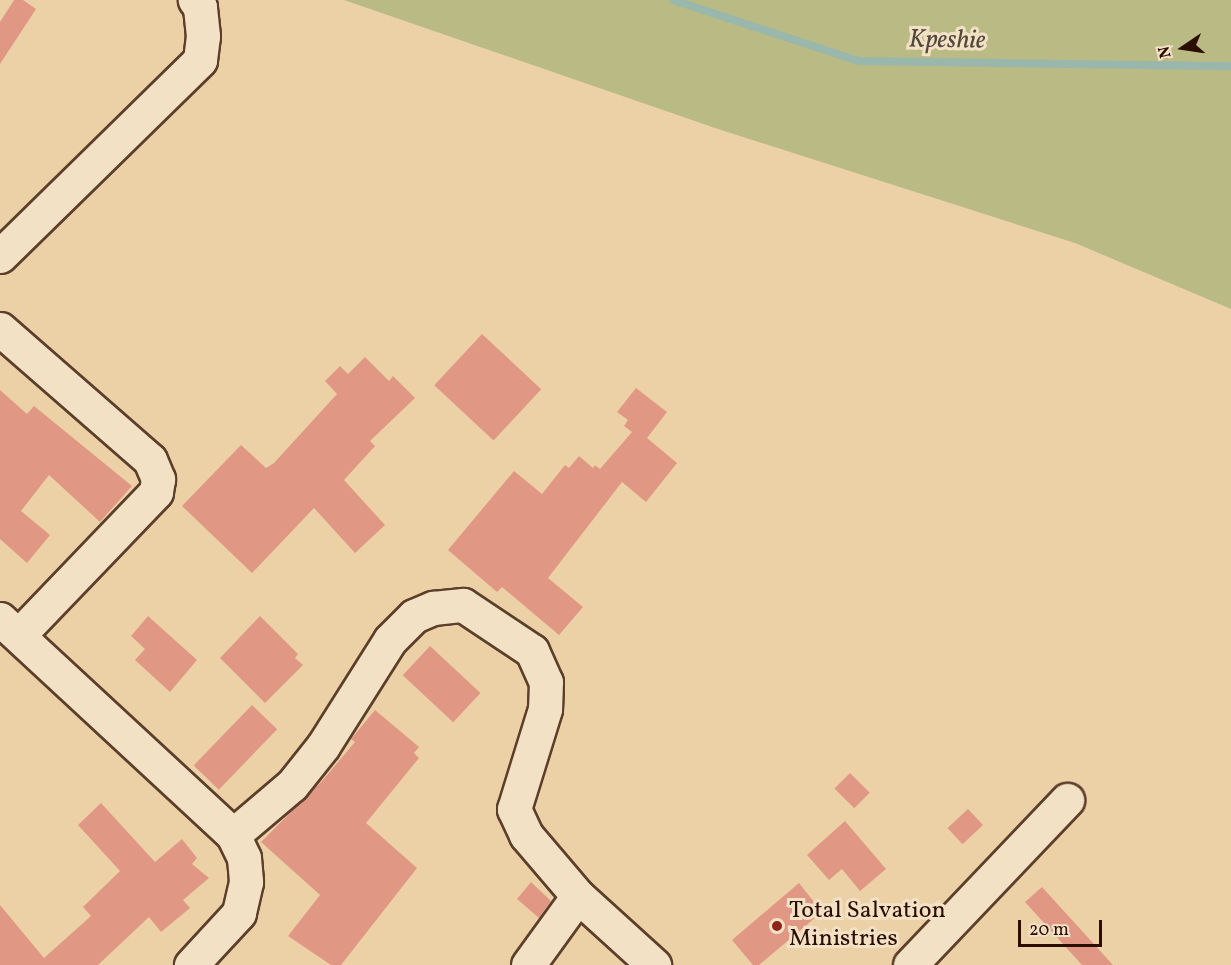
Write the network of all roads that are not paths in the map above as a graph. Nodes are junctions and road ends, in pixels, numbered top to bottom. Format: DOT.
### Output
graph roads {
  1 [pos="195,0"];
  2 [pos="0,256"];
  3 [pos="0,329"];
  4 [pos="10,626"];
  5 [pos="1066,800"];
  6 [pos="233,835"];
  7 [pos="578,896"];
  8 [pos="191,965"];
  9 [pos="528,965"];
  10 [pos="654,965"];
  11 [pos="910,965"];
  1 -- 2 [label="street"];
  3 -- 4 [label="street"];
  4 -- 6 [label="street"];
  5 -- 11 [label="street"];
  6 -- 7 [label="street"];
  6 -- 8 [label="street"];
  7 -- 9 [label="street"];
  7 -- 10 [label="street"];
}
